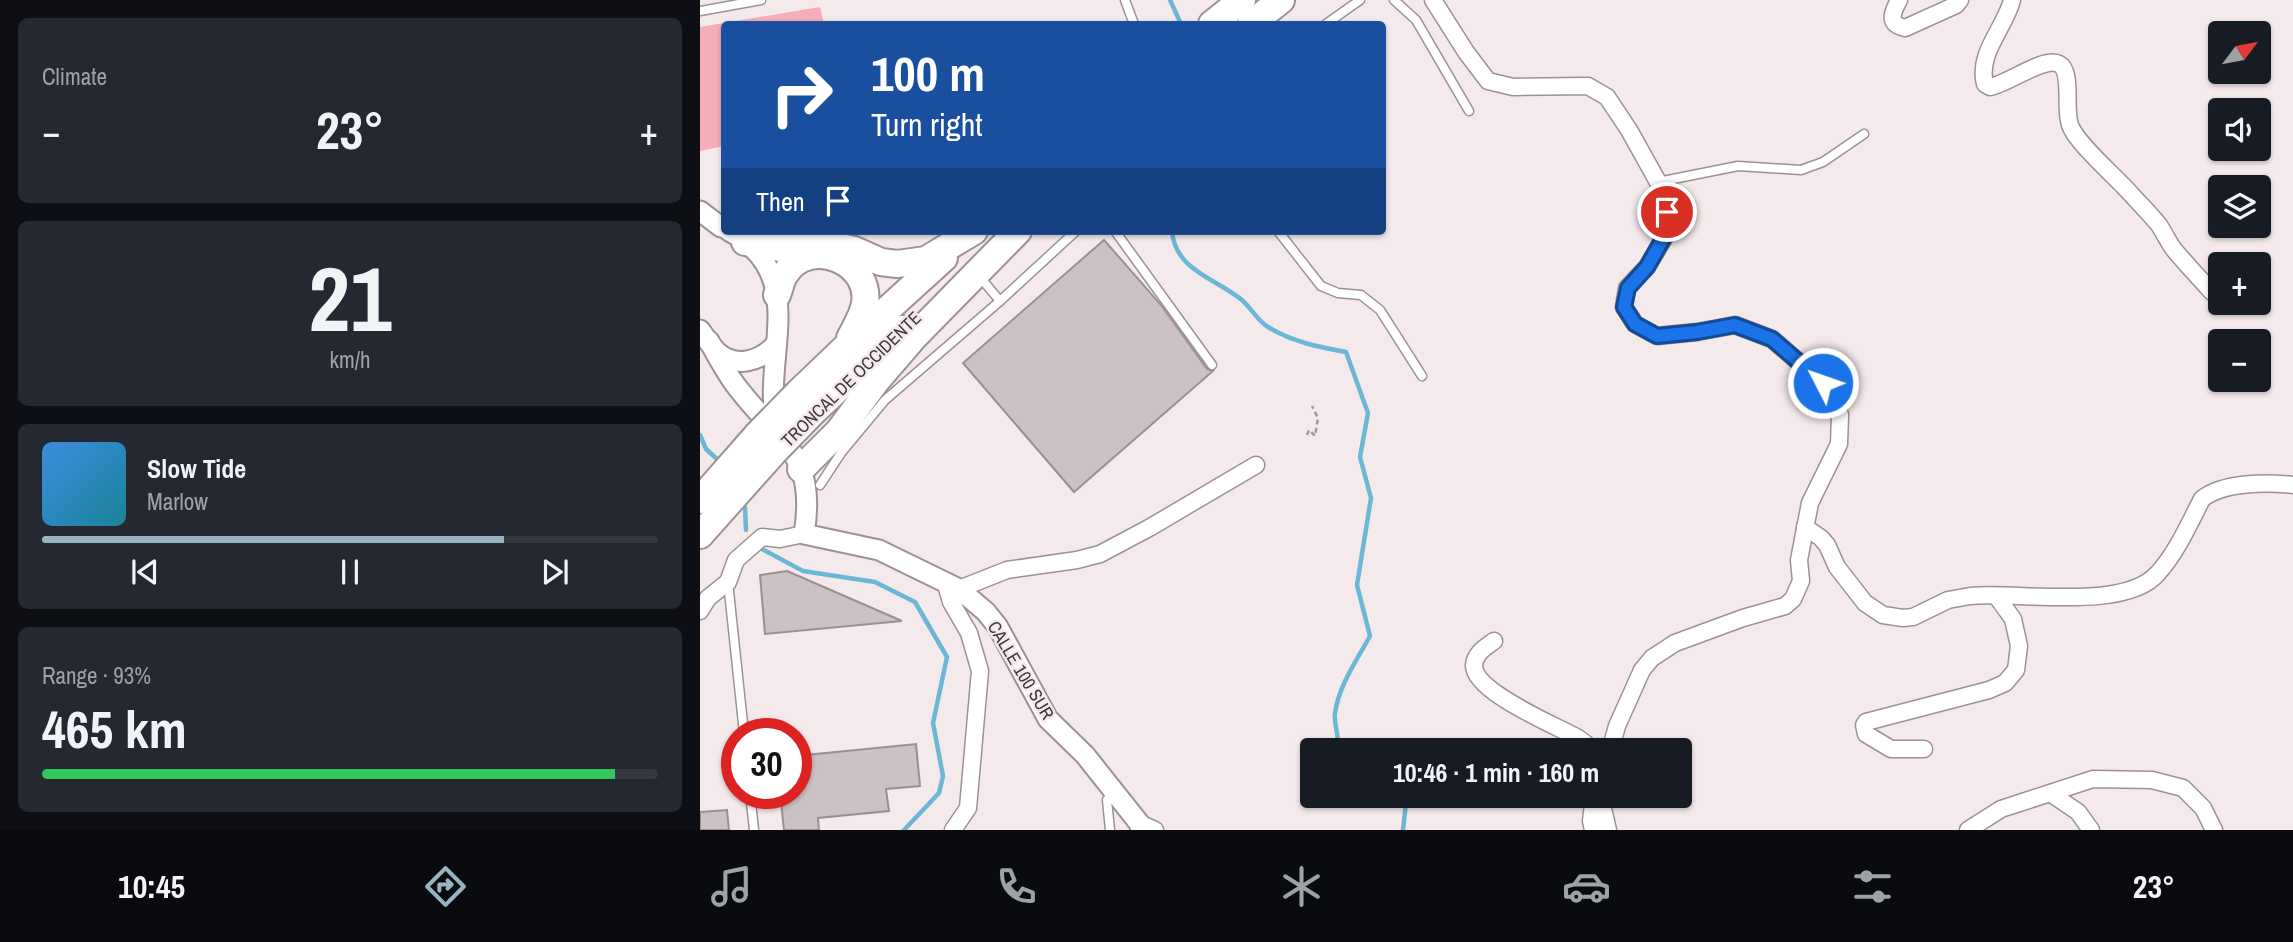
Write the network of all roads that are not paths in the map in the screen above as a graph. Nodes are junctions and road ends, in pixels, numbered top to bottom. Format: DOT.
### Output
graph roads {
  1 [pos="761,0"];
  2 [pos="1125,0"];
  3 [pos="1281,0"];
  4 [pos="1360,0"];
  5 [pos="1394,0"];
  6 [pos="1433,0"];
  7 [pos="1899,0"];
  8 [pos="1960,0"];
  9 [pos="2012,0"];
  10 [pos="1242,7"];
  11 [pos="700,11"];
  12 [pos="1133,21"];
  13 [pos="1217,21"];
  14 [pos="1330,21"];
  15 [pos="1469,111"];
  16 [pos="1864,134"];
  17 [pos="1658,182"];
  18 [pos="700,211"];
  19 [pos="700,224"];
  20 [pos="721,226"];
  21 [pos="721,228"];
  22 [pos="733,235"];
  23 [pos="739,235"];
  24 [pos="968,235"];
  25 [pos="970,235"];
  26 [pos="1005,235"];
  27 [pos="1014,235"];
  28 [pos="1072,235"];
  29 [pos="1118,235"];
  30 [pos="1281,235"];
  31 [pos="977,273"];
  32 [pos="2208,288"];
  33 [pos="777,295"];
  34 [pos="1000,301"];
  35 [pos="704,336"];
  36 [pos="776,344"];
  37 [pos="845,348"];
  38 [pos="1213,365"];
  39 [pos="1422,376"];
  40 [pos="806,402"];
  41 [pos="770,440"];
  42 [pos="1256,465"];
  43 [pos="811,477"];
  44 [pos="2293,485"];
  45 [pos="700,500"];
  46 [pos="1805,527"];
  47 [pos="804,534"];
  48 [pos="700,535"];
  49 [pos="729,582"];
  50 [pos="952,585"];
  51 [pos="1997,597"];
  52 [pos="700,611"];
  53 [pos="1494,641"];
  54 [pos="743,718"];
  55 [pos="1578,738"];
  56 [pos="1614,738"];
  57 [pos="1924,749"];
  58 [pos="2050,793"];
  59 [pos="1107,800"];
  60 [pos="1593,808"];
  61 [pos="1603,808"];
  62 [pos="752,809"];
  63 [pos="1145,828"];
  64 [pos="754,830"];
  65 [pos="953,830"];
  66 [pos="1110,830"];
  67 [pos="1593,830"];
  68 [pos="1608,830"];
  69 [pos="1968,830"];
  70 [pos="2091,830"];
  71 [pos="2214,830"];
  1 -- 11 [label="lane"];
  2 -- 12 [label="lane"];
  3 -- 10 [label="highway"];
  4 -- 14 [label="lane"];
  5 -- 15 [label="lane"];
  6 -- 17 [label="street"];
  7 -- 8 [label="street"];
  9 -- 32 [label="street"];
  10 -- 13 [label="highway"];
  16 -- 17 [label="lane"];
  17 -- 46 [label="street"];
  18 -- 20 [label="street"];
  19 -- 21 [label="street"];
  22 -- 33 [label="street"];
  23 -- 24 [label="highway"];
  25 -- 37 [label="highway, TRONCAL DE OCCIDENTE"];
  26 -- 40 [label="highway, TRONCAL DE OCCIDENTE"];
  27 -- 31 [label="highway"];
  28 -- 34 [label="lane"];
  29 -- 38 [label="lane"];
  30 -- 39 [label="lane"];
  31 -- 34 [label="lane"];
  31 -- 43 [label="highway"];
  33 -- 36 [label="street"];
  33 -- 37 [label="highway"];
  34 -- 43 [label="lane"];
  35 -- 36 [label="street"];
  35 -- 41 [label="street"];
  36 -- 41 [label="street"];
  37 -- 40 [label="highway, TRONCAL DE OCCIDENTE"];
  40 -- 41 [label="highway, TRONCAL DE OCCIDENTE, bridge"];
  41 -- 43 [label="street"];
  41 -- 45 [label="highway, TRONCAL DE OCCIDENTE"];
  41 -- 48 [label="highway, TRONCAL DE OCCIDENTE"];
  42 -- 50 [label="street"];
  43 -- 47 [label="street"];
  44 -- 51 [label="street"];
  46 -- 51 [label="street"];
  46 -- 56 [label="street"];
  47 -- 49 [label="street, CALLE 100 SUR"];
  47 -- 50 [label="street, CALLE 100 SUR"];
  49 -- 52 [label="street, CALLE 100 SUR"];
  49 -- 54 [label="lane"];
  50 -- 63 [label="street, CALLE 100 SUR"];
  50 -- 65 [label="street"];
  51 -- 57 [label="street"];
  53 -- 55 [label="street"];
  58 -- 69 [label="street"];
  58 -- 70 [label="street"];
  58 -- 71 [label="street"];
  59 -- 66 [label="lane"];
  60 -- 67 [label="street"];
  61 -- 68 [label="street"];
  62 -- 64 [label="lane"];
}
